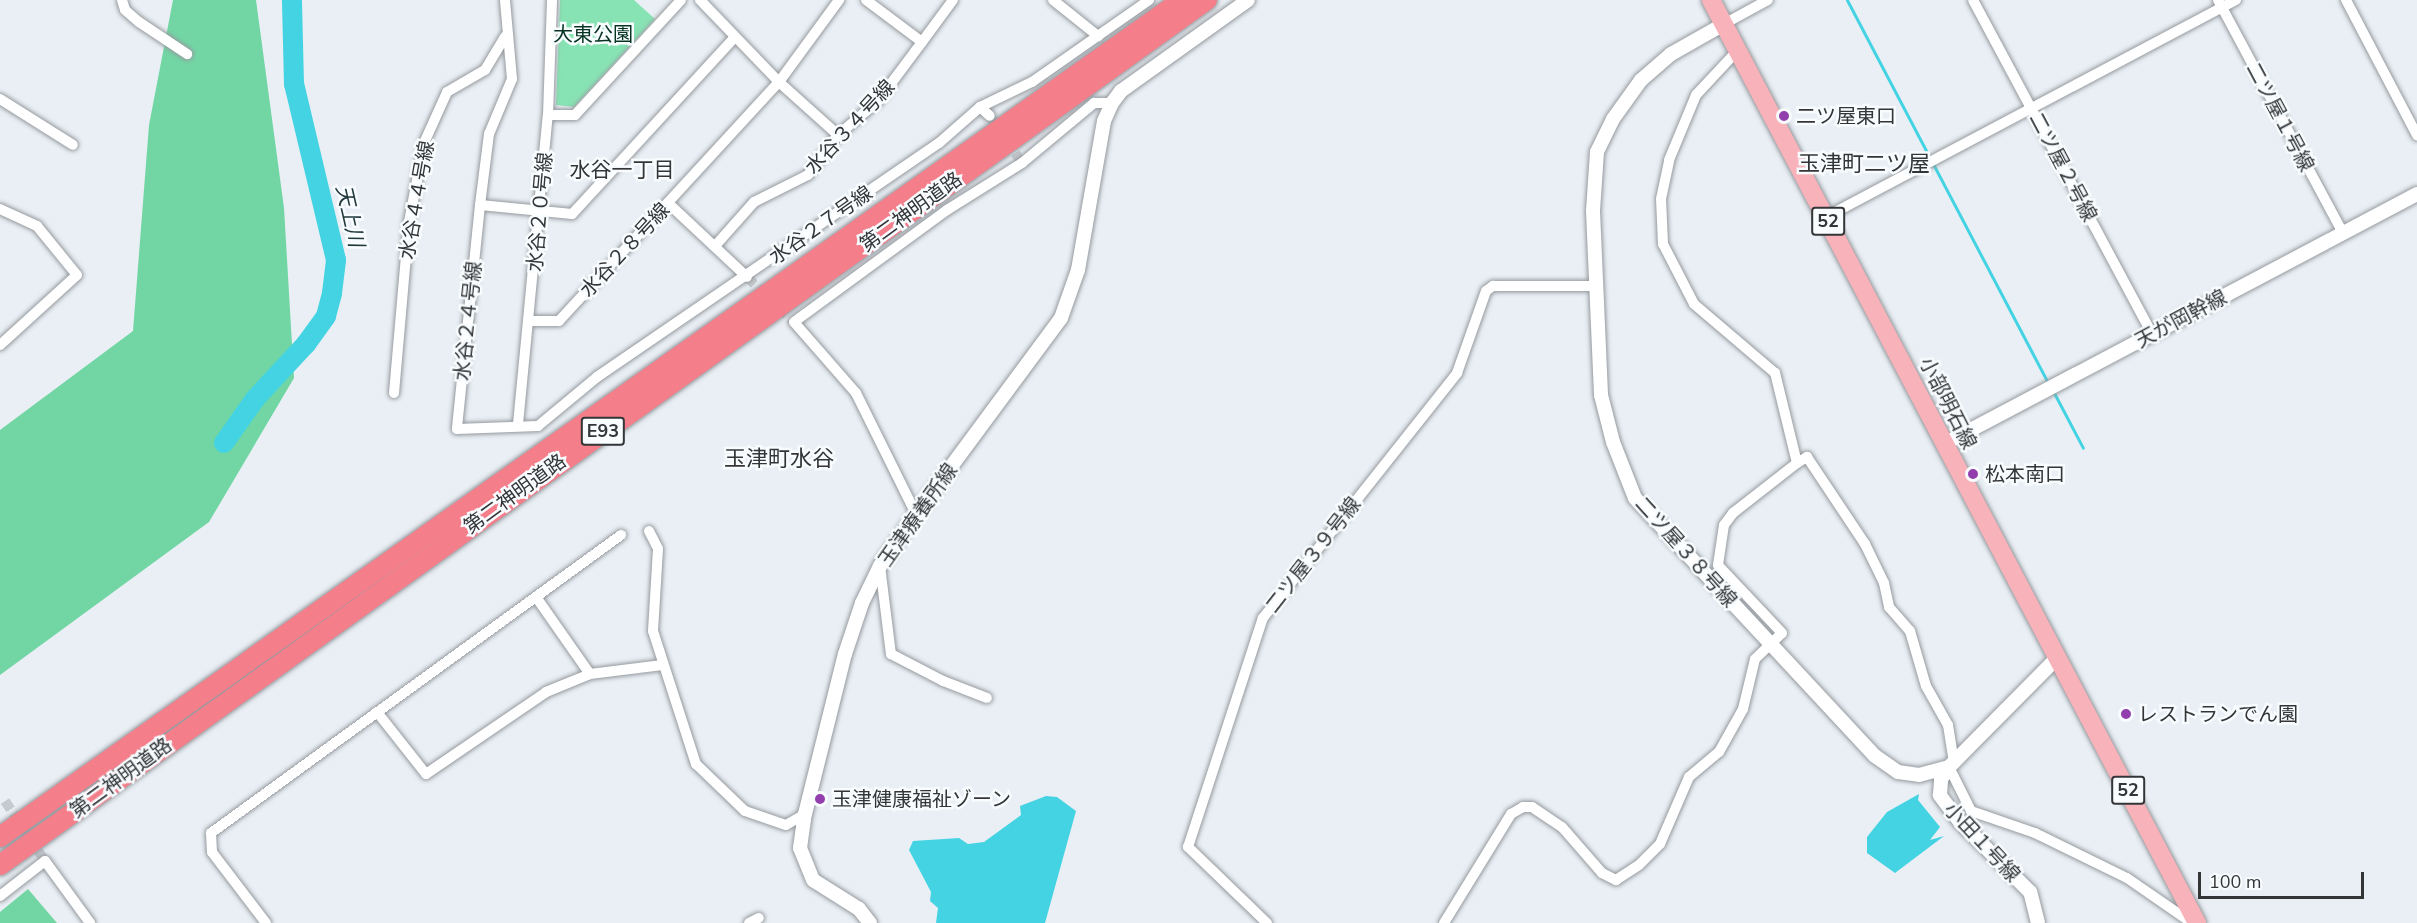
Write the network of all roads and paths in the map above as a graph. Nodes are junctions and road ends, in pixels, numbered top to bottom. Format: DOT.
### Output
graph roads {
  1 [pos="122,0"];
  2 [pos="505,0"];
  3 [pos="552,0"];
  4 [pos="681,0"];
  5 [pos="839,0"];
  6 [pos="866,0"];
  7 [pos="953,0"];
  8 [pos="1053,0"];
  9 [pos="1149,0"];
  10 [pos="1182,0"];
  11 [pos="1207,0"];
  12 [pos="1248,0"];
  13 [pos="1710,0"];
  14 [pos="1768,0"];
  15 [pos="1973,0"];
  16 [pos="2236,0"];
  17 [pos="2346,0"];
  18 [pos="703,1"];
  19 [pos="2219,4"];
  20 [pos="1724,24"];
  21 [pos="1098,36"];
  22 [pos="505,37"];
  23 [pos="734,38"];
  24 [pos="922,42"];
  25 [pos="1737,51"];
  26 [pos="188,54"];
  27 [pos="778,82"];
  28 [pos="0,99"];
  29 [pos="1112,103"];
  30 [pos="980,107"];
  31 [pos="2031,108"];
  32 [pos="548,115"];
  33 [pos="990,116"];
  34 [pos="838,135"];
  35 [pos="2417,135"];
  36 [pos="73,145"];
  37 [pos="2417,194"];
  38 [pos="669,203"];
  39 [pos="480,205"];
  40 [pos="0,209"];
  41 [pos="540,212"];
  42 [pos="1826,217"];
  43 [pos="2343,233"];
  44 [pos="715,246"];
  45 [pos="747,277"];
  46 [pos="1596,286"];
  47 [pos="530,321"];
  48 [pos="2152,334"];
  49 [pos="0,345"];
  50 [pos="393,393"];
  51 [pos="518,424"];
  52 [pos="1944,444"];
  53 [pos="1797,463"];
  54 [pos="916,514"];
  55 [pos="649,531"];
  56 [pos="621,535"];
  57 [pos="880,566"];
  58 [pos="536,597"];
  59 [pos="1770,644"];
  60 [pos="2056,659"];
  61 [pos="662,664"];
  62 [pos="590,674"];
  63 [pos="987,698"];
  64 [pos="377,712"];
  65 [pos="1952,765"];
  66 [pos="805,814"];
  67 [pos="0,836"];
  68 [pos="0,866"];
  69 [pos="0,896"];
  70 [pos="90,923"];
  71 [pos="266,923"];
  72 [pos="870,923"];
  73 [pos="1267,923"];
  74 [pos="1444,923"];
  75 [pos="2038,923"];
  76 [pos="2192,923"];
  77 [pos="2197,923"];
  1 -- 26 [label="street"];
  2 -- 22 [label="street"];
  3 -- 32 [label="street, 水谷２０号線"];
  4 -- 32 [label="street"];
  5 -- 27 [label="street, 水谷２８号線"];
  6 -- 24 [label="street"];
  7 -- 24 [label="street, 水谷３４号線"];
  8 -- 21 [label="street"];
  9 -- 21 [label="street"];
  10 -- 67 [label="highway, 第二神明道路 / E93"];
  11 -- 68 [label="highway, 第二神明道路 / E93"];
  12 -- 29 [label="street, 玉津療養所線"];
  13 -- 20 [label="main road, 小部明石線 / 52"];
  14 -- 20 [label="street"];
  15 -- 31 [label="street, 二ツ屋２号線"];
  16 -- 19 [label="street"];
  17 -- 35 [label="street"];
  18 -- 23 [label="street"];
  19 -- 31 [label="street"];
  19 -- 43 [label="street, 二ツ屋１号線"];
  20 -- 25 [label="main road, 小部明石線 / 52"];
  20 -- 46 [label="street, 二ツ屋３８号線"];
  21 -- 30 [label="street"];
  22 -- 39 [label="street"];
  22 -- 50 [label="street, 水谷４４号線"];
  23 -- 27 [label="street"];
  23 -- 41 [label="street"];
  24 -- 34 [label="street, 水谷３４号線"];
  25 -- 42 [label="main road, 小部明石線 / 52"];
  25 -- 53 [label="street"];
  27 -- 34 [label="street"];
  27 -- 38 [label="street, 水谷２８号線"];
  28 -- 36 [label="street"];
  29 -- 54 [label="street, 玉津療養所線"];
  29 -- 54 [label="street, 玉津療養所線"];
  30 -- 33 [label="street"];
  30 -- 45 [label="street, 水谷２７号線"];
  31 -- 42 [label="street"];
  31 -- 48 [label="street, 二ツ屋２号線"];
  32 -- 41 [label="street, 水谷２０号線"];
  34 -- 44 [label="street, 水谷３４号線"];
  37 -- 43 [label="street, 天が岡幹線"];
  38 -- 44 [label="street"];
  38 -- 47 [label="street, 水谷２８号線"];
  39 -- 41 [label="street"];
  39 -- 51 [label="street, 水谷２４号線"];
  40 -- 49 [label="street"];
  41 -- 47 [label="street, 水谷２０号線"];
  42 -- 52 [label="main road, 小部明石線 / 52"];
  43 -- 48 [label="street, 天が岡幹線"];
  44 -- 45 [label="street"];
  45 -- 51 [label="street, 水谷２４号線"];
  46 -- 59 [label="street, 二ツ屋３８号線"];
  46 -- 73 [label="street, 二ツ屋３９号線"];
  47 -- 51 [label="street, 水谷２０号線"];
  48 -- 52 [label="street, 天が岡幹線"];
  52 -- 60 [label="main road, 小部明石線 / 52"];
  53 -- 59 [label="street"];
  53 -- 65 [label="street"];
  54 -- 57 [label="street, 玉津療養所線"];
  55 -- 61 [label="street"];
  56 -- 58 [label="street"];
  57 -- 63 [label="street"];
  57 -- 66 [label="street, 玉津療養所線"];
  58 -- 62 [label="street"];
  58 -- 64 [label="street"];
  59 -- 65 [label="street, 二ツ屋３８号線"];
  59 -- 74 [label="street"];
  60 -- 65 [label="street, 小田１号線"];
  60 -- 77 [label="main road, 小部明石線 / 52"];
  61 -- 62 [label="street"];
  61 -- 66 [label="street"];
  62 -- 64 [label="street"];
  64 -- 71 [label="street"];
  65 -- 75 [label="street, 小田１号線"];
  65 -- 76 [label="street"];
  66 -- 72 [label="street, 玉津療養所線"];
  69 -- 70 [label="street"];
}
